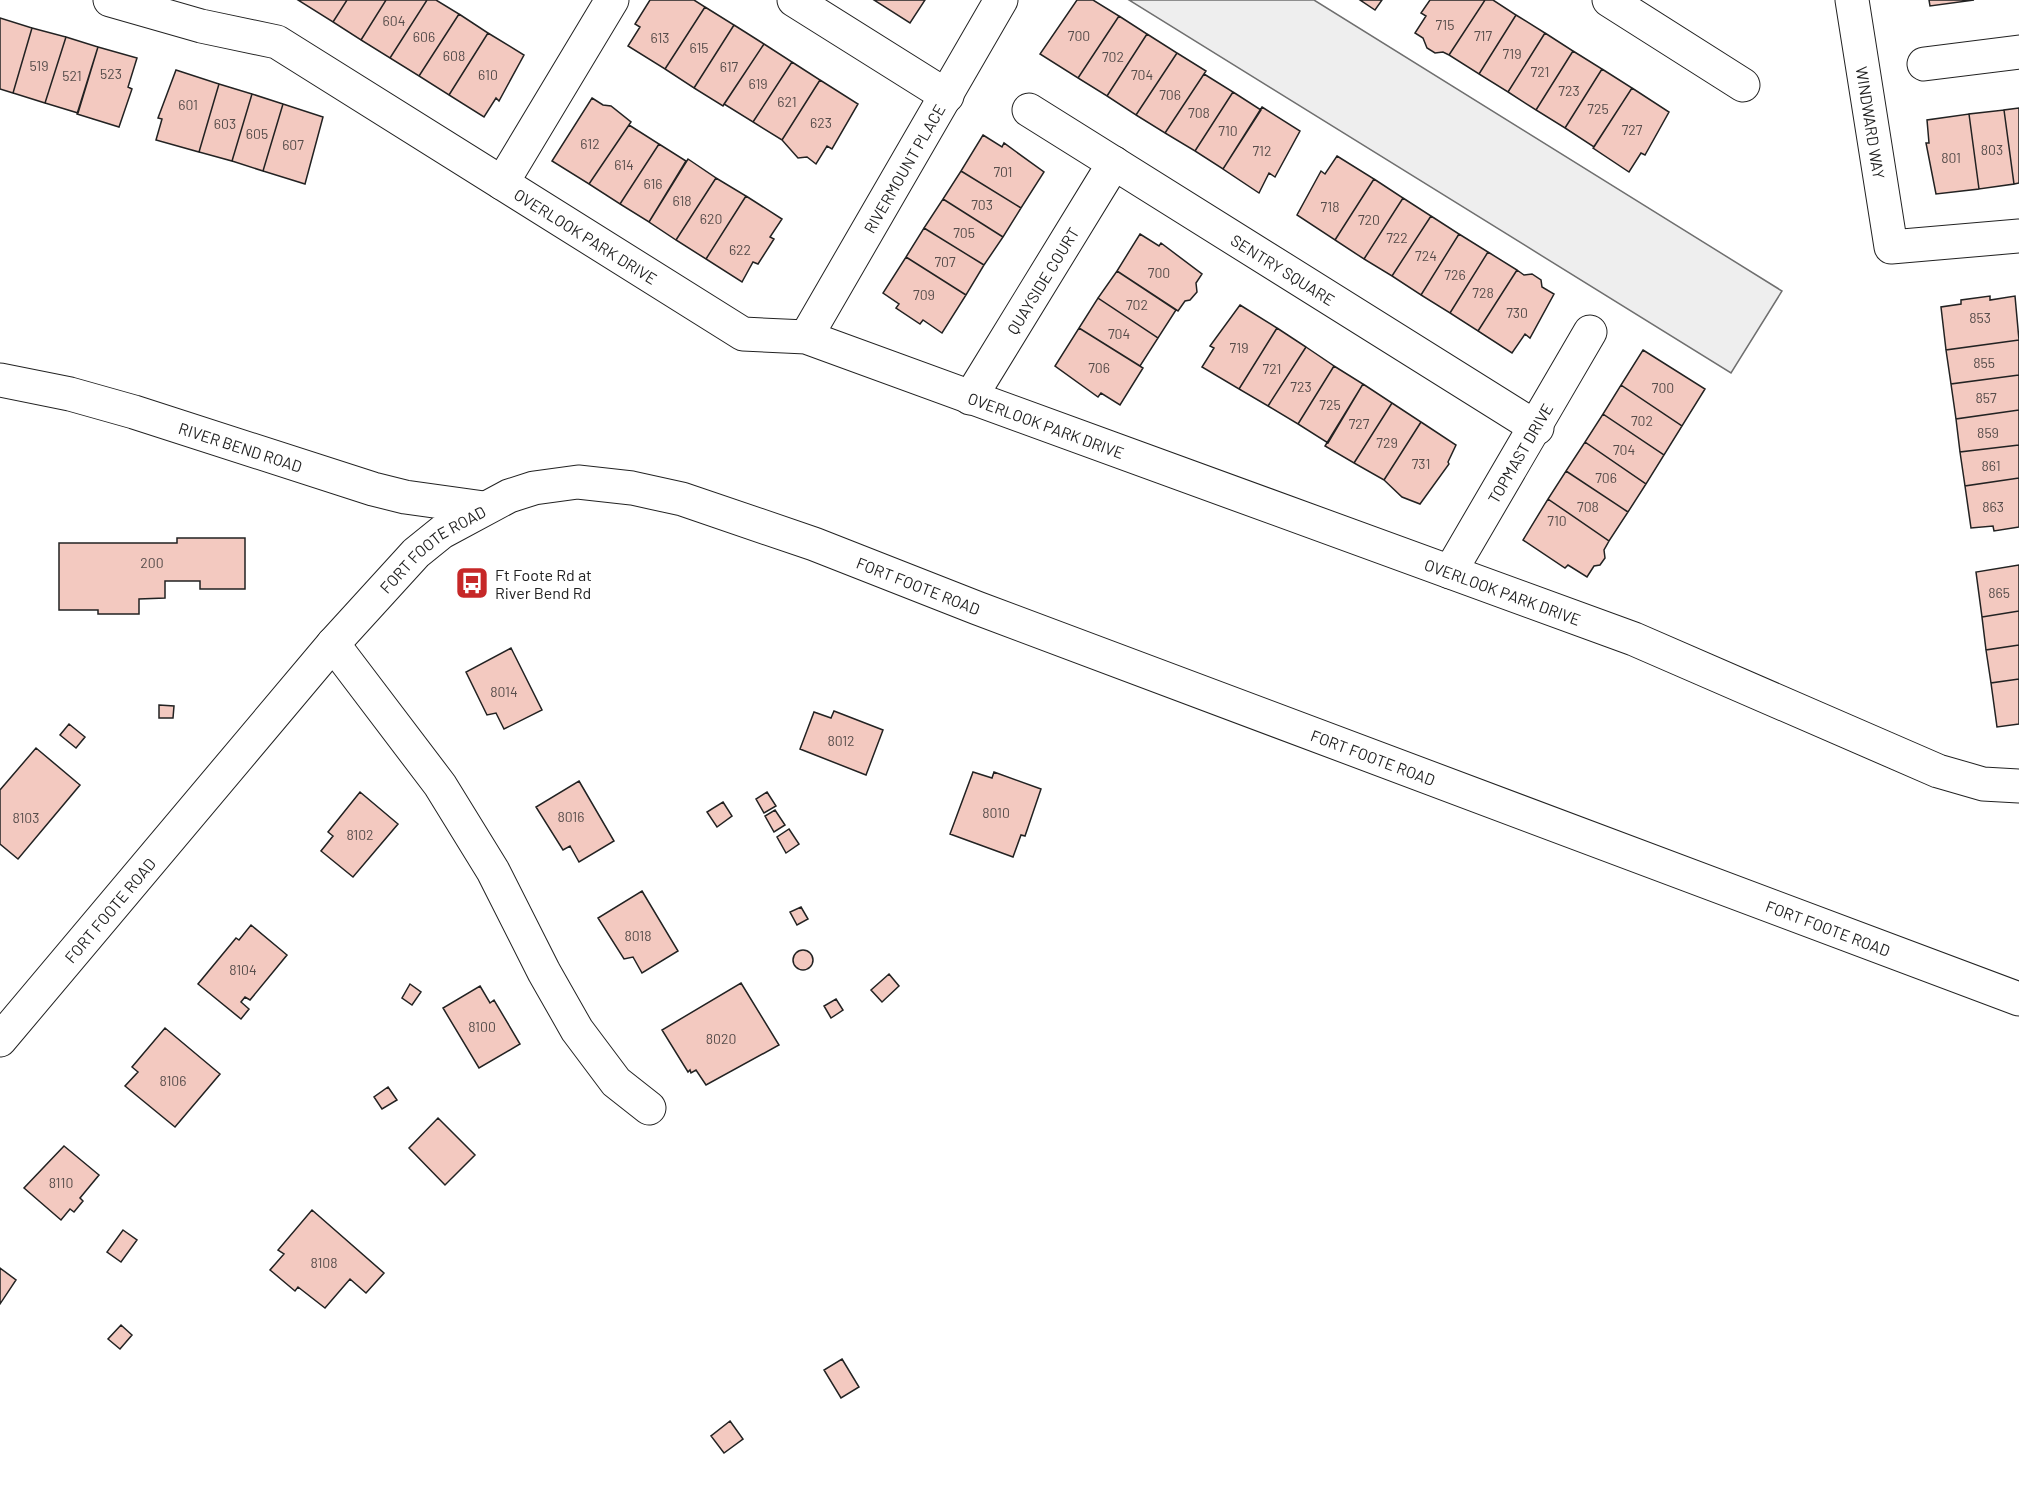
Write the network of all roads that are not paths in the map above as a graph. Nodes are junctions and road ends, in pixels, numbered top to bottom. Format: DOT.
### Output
graph roads {
  1 [pos="110,0"];
  2 [pos="612,0"];
  3 [pos="794,0"];
  4 [pos="1001,0"];
  5 [pos="1609,0"];
  6 [pos="1852,0"];
  7 [pos="209,13"];
  8 [pos="2019,51"];
  9 [pos="1924,64"];
  10 [pos="1743,85"];
  11 [pos="947,96"];
  12 [pos="1029,110"];
  13 [pos="1114,164"];
  14 [pos="502,183"];
  15 [pos="2019,236"];
  16 [pos="1590,332"];
  17 [pos="806,337"];
  18 [pos="0,380"];
  19 [pos="970,398"];
  20 [pos="1537,428"];
  21 [pos="484,508"];
  22 [pos="1450,573"];
  23 [pos="333,644"];
  24 [pos="2019,786"];
  25 [pos="2019,999"];
  26 [pos="0,1040"];
  27 [pos="649,1108"];
  1 -- 7 [label="street, OVERLOOK PARK DRIVE"];
  2 -- 14 [label="street"];
  3 -- 11 [label="street"];
  4 -- 11 [label="street, RIVERMOUNT PLACE"];
  5 -- 10 [label="street"];
  6 -- 15 [label="street, WINDWARD WAY"];
  7 -- 14 [label="street, OVERLOOK PARK DRIVE"];
  8 -- 9 [label="street"];
  11 -- 17 [label="street, RIVERMOUNT PLACE"];
  12 -- 13 [label="street, SENTRY SQUARE"];
  13 -- 19 [label="street, QUAYSIDE COURT"];
  13 -- 20 [label="street, SENTRY SQUARE"];
  14 -- 17 [label="street, OVERLOOK PARK DRIVE"];
  16 -- 20 [label="street, TOPMAST DRIVE"];
  17 -- 19 [label="street, OVERLOOK PARK DRIVE"];
  18 -- 21 [label="street, RIVER BEND ROAD"];
  19 -- 22 [label="street, OVERLOOK PARK DRIVE"];
  20 -- 22 [label="street, TOPMAST DRIVE"];
  21 -- 23 [label="street, FORT FOOTE ROAD"];
  21 -- 25 [label="street, FORT FOOTE ROAD"];
  22 -- 24 [label="street, OVERLOOK PARK DRIVE"];
  23 -- 26 [label="street, FORT FOOTE ROAD"];
  23 -- 27 [label="street"];
}
